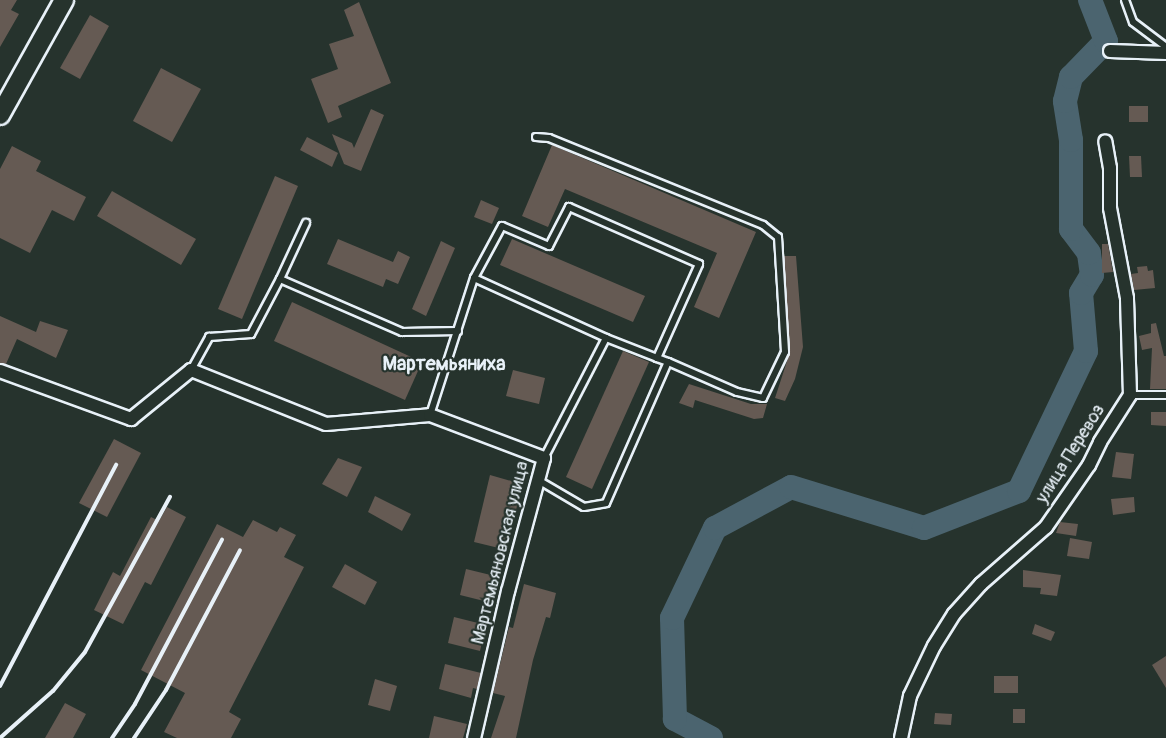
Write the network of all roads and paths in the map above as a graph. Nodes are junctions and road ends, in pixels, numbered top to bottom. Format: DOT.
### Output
graph roads {
  1 [pos="63,0"];
  2 [pos="1125,0"];
  3 [pos="1166,46"];
  4 [pos="1110,51"];
  5 [pos="1166,53"];
  6 [pos="0,115"];
  7 [pos="536,138"];
  8 [pos="1105,141"];
  9 [pos="306,223"];
  10 [pos="474,278"];
  11 [pos="280,279"];
  12 [pos="458,331"];
  13 [pos="606,338"];
  14 [pos="657,358"];
  15 [pos="668,362"];
  16 [pos="191,370"];
  17 [pos="0,371"];
  18 [pos="1130,395"];
  19 [pos="1166,395"];
  20 [pos="430,415"];
  21 [pos="544,458"];
  22 [pos="538,480"];
  23 [pos="474,738"];
  24 [pos="901,738"];
  1 -- 6 [label="street"];
  2 -- 3 [label="lane"];
  4 -- 5 [label="street"];
  7 -- 15 [label="lane"];
  8 -- 18 [label="street, улица Перевоз"];
  9 -- 11 [label="lane"];
  10 -- 12 [label="lane"];
  10 -- 13 [label="lane"];
  10 -- 14 [label="lane"];
  11 -- 12 [label="lane"];
  11 -- 16 [label="lane"];
  12 -- 20 [label="lane"];
  13 -- 14 [label="lane"];
  13 -- 21 [label="lane"];
  14 -- 15 [label="lane"];
  15 -- 22 [label="lane"];
  16 -- 17 [label="street"];
  16 -- 20 [label="street, Мартемьяновская улица"];
  18 -- 19 [label="lane"];
  18 -- 24 [label="street, улица Перевоз"];
  20 -- 21 [label="street, Мартемьяновская улица"];
  21 -- 22 [label="street, Мартемьяновская улица"];
  22 -- 23 [label="street, Мартемьяновская улица"];
}
